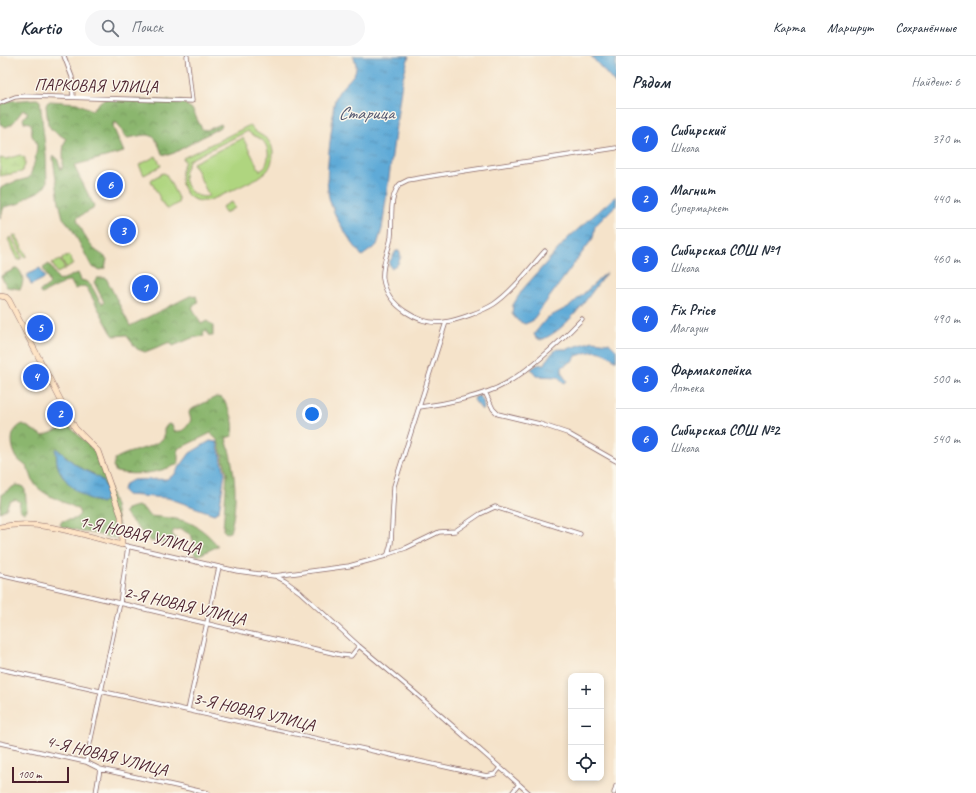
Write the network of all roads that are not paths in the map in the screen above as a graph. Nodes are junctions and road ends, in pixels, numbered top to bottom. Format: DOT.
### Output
graph roads {
  1 [pos="187,56"];
  2 [pos="66,57"];
  3 [pos="73,97"];
  4 [pos="0,103"];
  5 [pos="616,148"];
  6 [pos="545,251"];
  7 [pos="0,296"];
  8 [pos="582,319"];
  9 [pos="446,322"];
  10 [pos="485,392"];
  11 [pos="420,407"];
  12 [pos="616,462"];
  13 [pos="0,527"];
  14 [pos="580,534"];
  15 [pos="125,545"];
  16 [pos="388,554"];
  17 [pos="218,567"];
  18 [pos="0,575"];
  19 [pos="274,576"];
  20 [pos="120,603"];
  21 [pos="206,623"];
  22 [pos="359,646"];
  23 [pos="0,669"];
  24 [pos="101,692"];
  25 [pos="188,710"];
  26 [pos="0,743"];
  27 [pos="86,762"];
  28 [pos="100,769"];
  29 [pos="499,769"];
  30 [pos="518,784"];
  31 [pos="616,786"];
  32 [pos="96,793"];
  33 [pos="208,793"];
  34 [pos="512,793"];
  35 [pos="529,793"];
  36 [pos="614,793"];
  1 -- 3 [label="street, ПАРКОВАЯ УЛИЦА"];
  2 -- 3 [label="street"];
  3 -- 4 [label="street, ПАРКОВАЯ УЛИЦА"];
  5 -- 9 [label="street"];
  6 -- 9 [label="street"];
  7 -- 15 [label="street"];
  8 -- 10 [label="street"];
  9 -- 11 [label="street"];
  10 -- 11 [label="street"];
  10 -- 12 [label="street"];
  11 -- 16 [label="street"];
  13 -- 15 [label="street, 1-Я НОВАЯ УЛИЦА"];
  14 -- 16 [label="street"];
  15 -- 17 [label="street, 1-Я НОВАЯ УЛИЦА"];
  15 -- 20 [label="street"];
  16 -- 19 [label="street"];
  17 -- 19 [label="street, 1-Я НОВАЯ УЛИЦА"];
  17 -- 21 [label="street"];
  18 -- 20 [label="street, 2-Я НОВАЯ УЛИЦА"];
  19 -- 22 [label="street"];
  20 -- 21 [label="street, 2-Я НОВАЯ УЛИЦА"];
  20 -- 24 [label="street"];
  21 -- 22 [label="street, 2-Я НОВАЯ УЛИЦА"];
  21 -- 25 [label="street"];
  22 -- 29 [label="street"];
  23 -- 24 [label="street, 3-Я НОВАЯ УЛИЦА"];
  24 -- 25 [label="street, 3-Я НОВАЯ УЛИЦА"];
  24 -- 27 [label="street"];
  25 -- 29 [label="street, 3-Я НОВАЯ УЛИЦА"];
  26 -- 27 [label="street, 4-Я НОВАЯ УЛИЦА"];
  27 -- 28 [label="street, 4-Я НОВАЯ УЛИЦА"];
  28 -- 32 [label="street"];
  28 -- 33 [label="street, 4-Я НОВАЯ УЛИЦА"];
  29 -- 30 [label="street"];
  30 -- 34 [label="street"];
  30 -- 35 [label="street"];
  31 -- 36 [label="street"];
}
